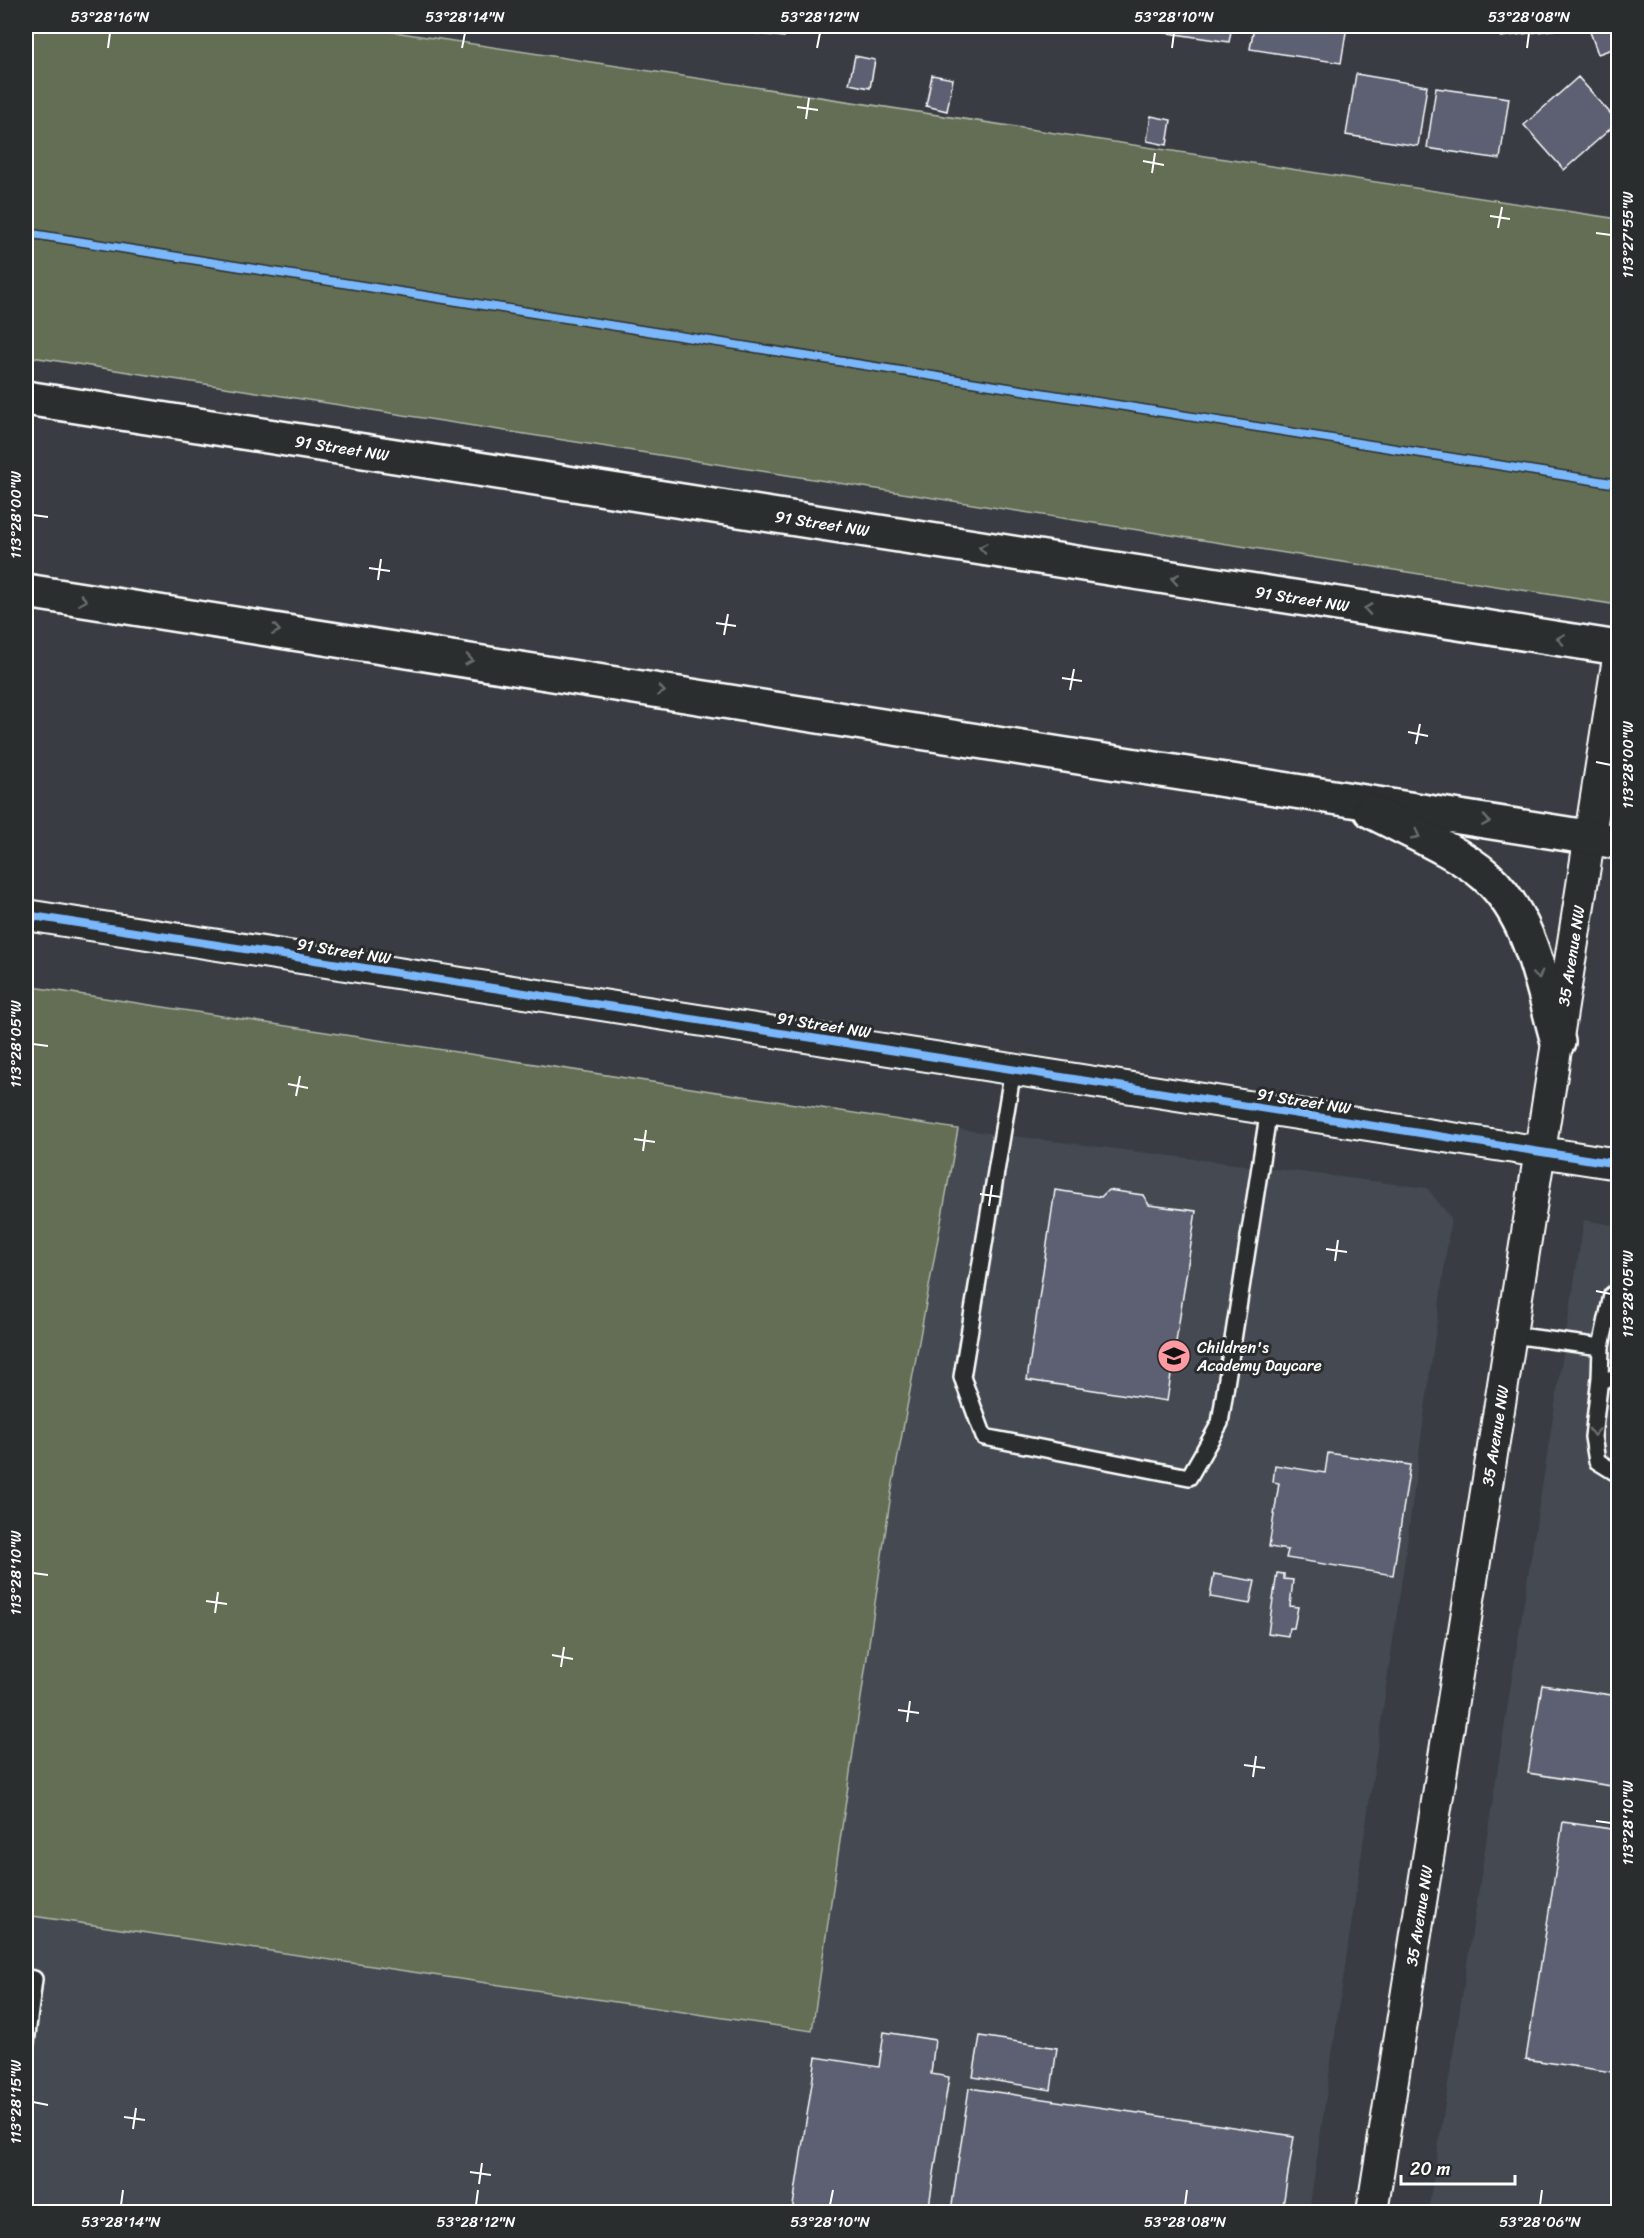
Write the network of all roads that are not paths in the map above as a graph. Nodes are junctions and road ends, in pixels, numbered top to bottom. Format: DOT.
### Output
graph roads {
  1 [pos="26,398"];
  2 [pos="26,591"];
  3 [pos="1618,648"];
  4 [pos="1618,658"];
  5 [pos="1345,798"];
  6 [pos="1604,839"];
  7 [pos="26,915"];
  8 [pos="1558,1042"];
  9 [pos="1013,1069"];
  10 [pos="1269,1109"];
  11 [pos="1541,1151"];
  12 [pos="1618,1164"];
  13 [pos="1618,1290"];
  14 [pos="1512,1335"];
  15 [pos="1601,1347"];
  16 [pos="1600,1378"];
  17 [pos="1618,1380"];
  18 [pos="1618,1474"];
  19 [pos="26,1978"];
  20 [pos="26,2043"];
  21 [pos="1372,2212"];
  3 -- 1 [label="main road, 91 Street NW, one-way"];
  2 -- 5 [label="main road, one-way"];
  4 -- 6 [label="street, 35 Avenue NW"];
  5 -- 6 [label="main road, one-way"];
  5 -- 8 [label="main road, one-way"];
  6 -- 8 [label="street, 35 Avenue NW"];
  7 -- 9 [label="street, 91 Street NW"];
  8 -- 11 [label="street, 35 Avenue NW"];
  9 -- 10 [label="street, 91 Street NW"];
  9 -- 10 [label="lane"];
  10 -- 11 [label="street, 91 Street NW"];
  11 -- 12 [label="street, 91 Street NW"];
  11 -- 14 [label="street, 35 Avenue NW"];
  13 -- 15 [label="lane"];
  14 -- 15 [label="lane"];
  14 -- 21 [label="street, 35 Avenue NW"];
  15 -- 16 [label="lane"];
  16 -- 17 [label="lane"];
  16 -- 18 [label="lane, one-way"];
  19 -- 20 [label="lane"];
}
